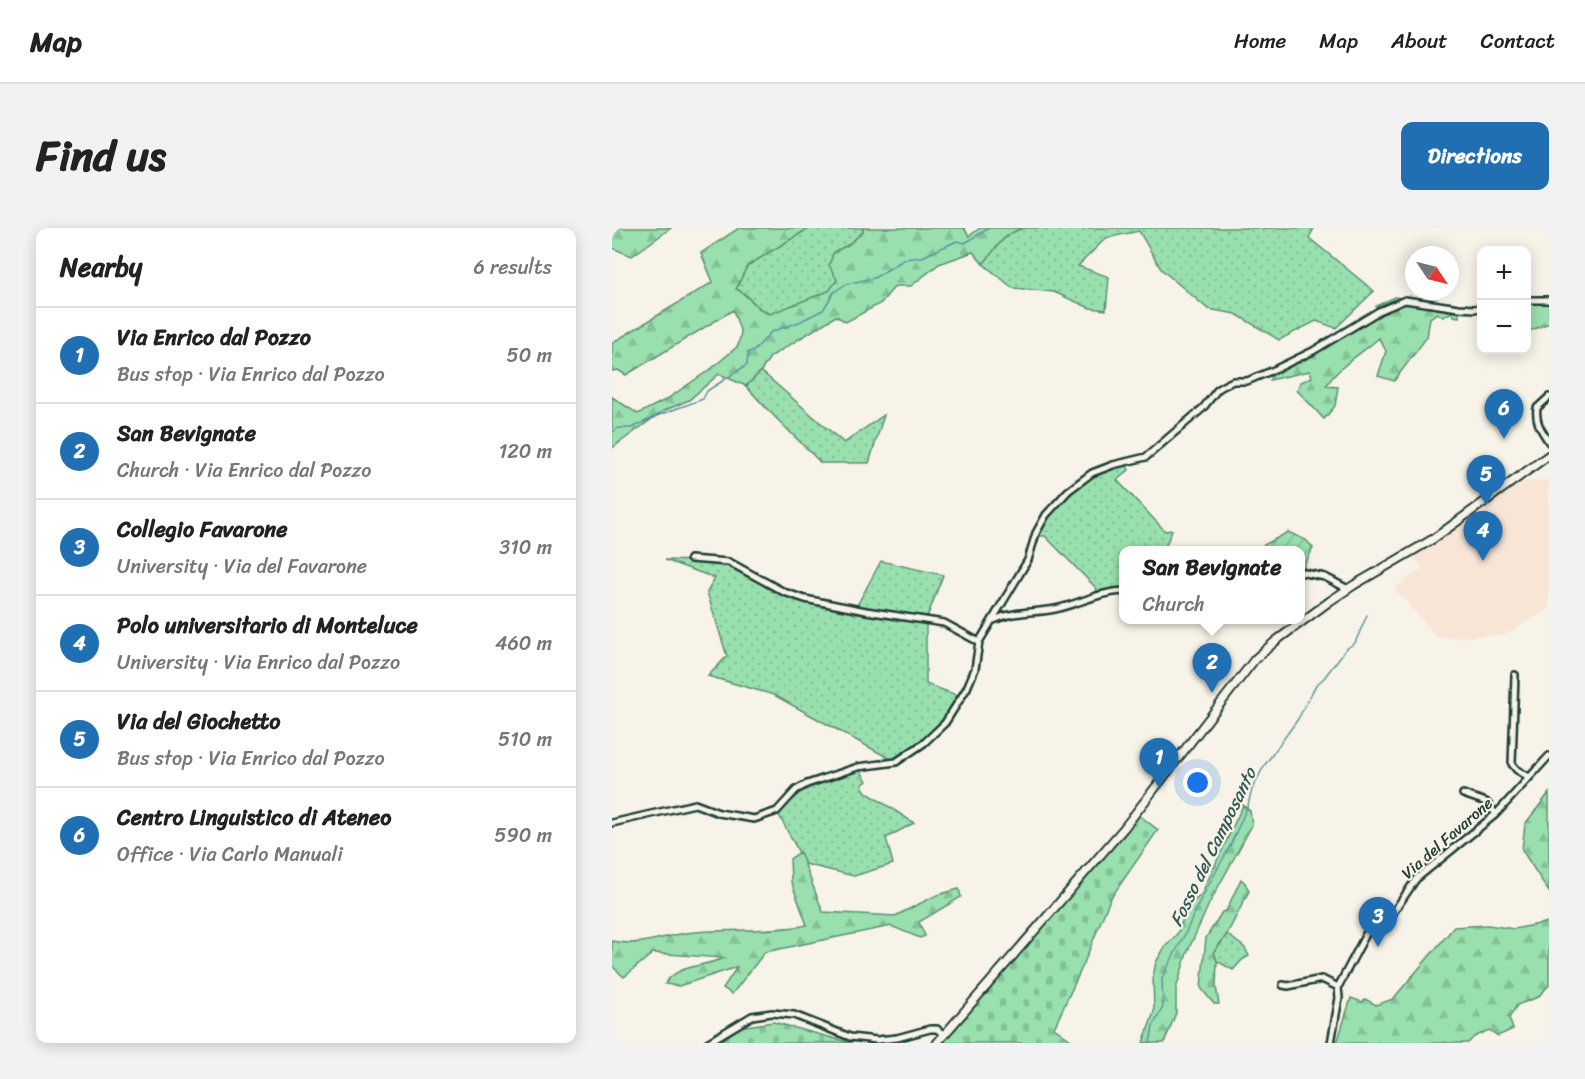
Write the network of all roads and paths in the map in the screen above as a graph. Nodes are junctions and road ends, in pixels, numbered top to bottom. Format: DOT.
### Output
graph roads {
  1 [pos="1531,300"];
  2 [pos="1549,300"];
  3 [pos="1477,307"];
  4 [pos="1549,397"];
  5 [pos="1549,442"];
  6 [pos="1549,455"];
  7 [pos="690,559"];
  8 [pos="1305,573"];
  9 [pos="1348,589"];
  10 [pos="1119,591"];
  11 [pos="1305,620"];
  12 [pos="992,622"];
  13 [pos="1299,624"];
  14 [pos="980,642"];
  15 [pos="1515,675"];
  16 [pos="1549,756"];
  17 [pos="1529,777"];
  18 [pos="1463,794"];
  19 [pos="1496,814"];
  20 [pos="612,823"];
  21 [pos="1283,985"];
  22 [pos="1338,987"];
  23 [pos="944,1035"];
  24 [pos="707,1043"];
  25 [pos="937,1043"];
  26 [pos="1331,1043"];
  1 -- 2 [label="street"];
  3 -- 12 [label="street"];
  4 -- 5 [label="street"];
  6 -- 9 [label="street"];
  7 -- 14 [label="street"];
  8 -- 9 [label="street"];
  9 -- 11 [label="street"];
  10 -- 12 [label="street"];
  12 -- 14 [label="street"];
  13 -- 23 [label="street"];
  14 -- 20 [label="street"];
  15 -- 17 [label="street"];
  16 -- 17 [label="street, Via del Favarone"];
  17 -- 19 [label="street, Via del Favarone"];
  18 -- 19 [label="street"];
  19 -- 22 [label="street, Via del Favarone"];
  21 -- 22 [label="street"];
  22 -- 26 [label="street, Via del Favarone"];
  23 -- 24 [label="street"];
  23 -- 25 [label="street"];
}
